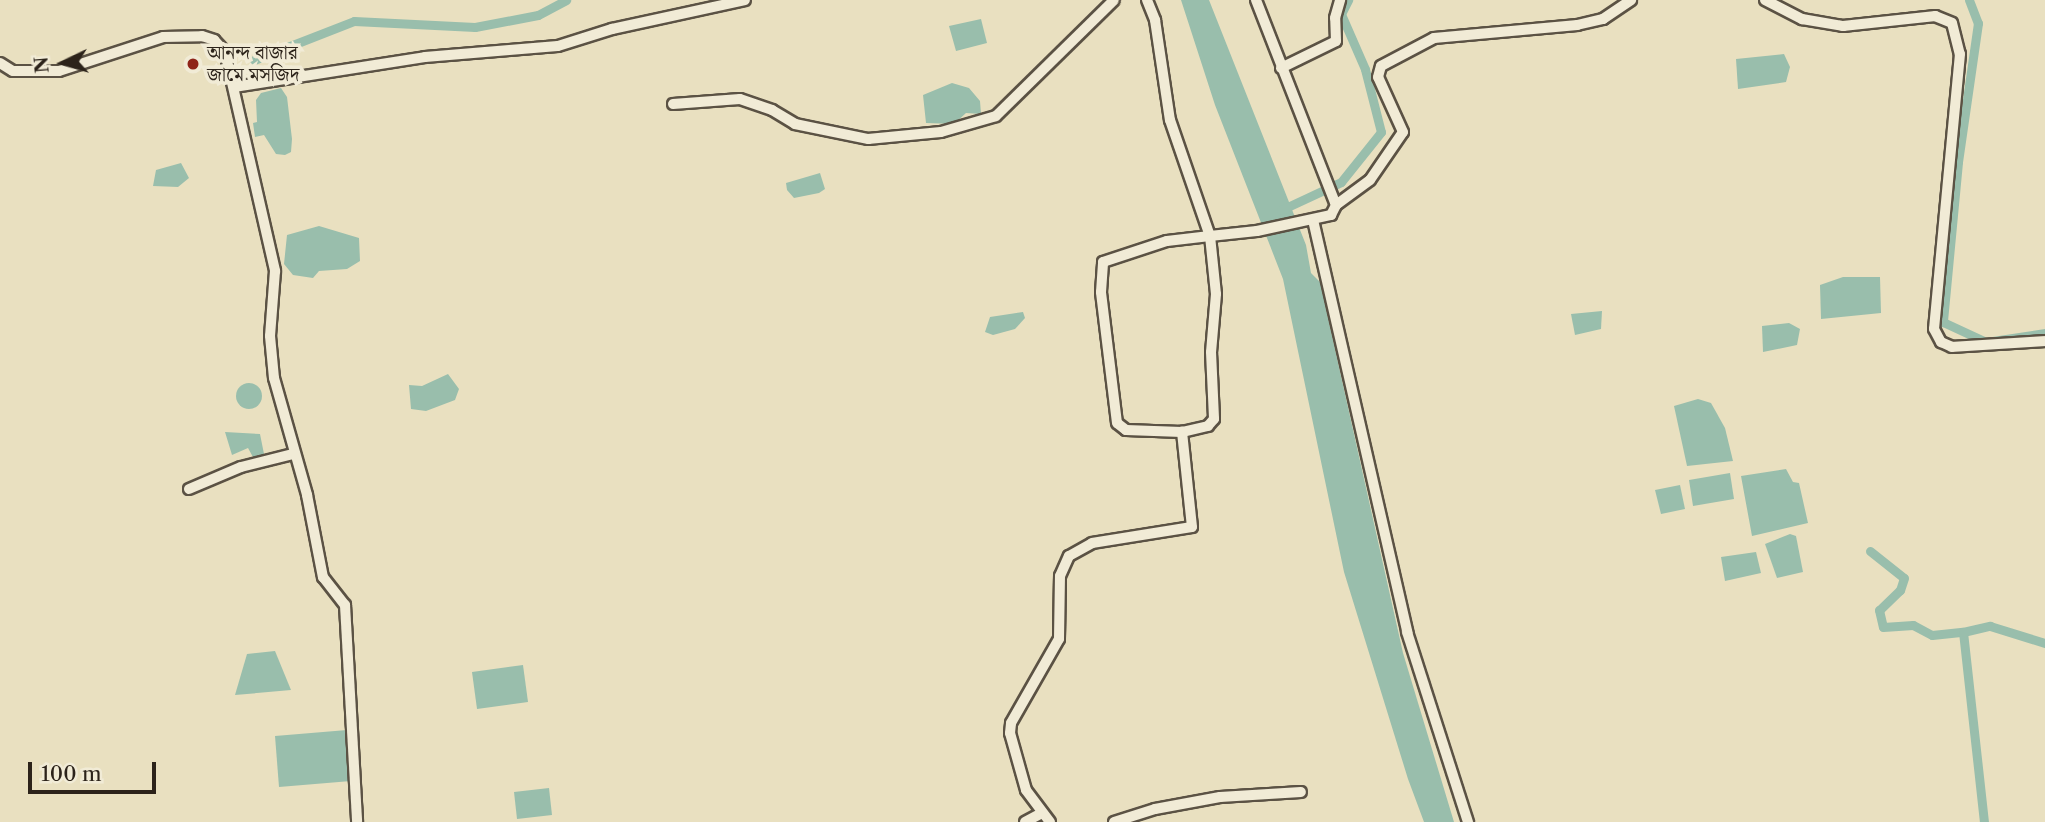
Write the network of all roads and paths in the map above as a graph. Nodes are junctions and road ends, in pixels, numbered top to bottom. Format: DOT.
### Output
graph roads {
  1 [pos="745,0"];
  2 [pos="1114,0"];
  3 [pos="1147,0"];
  4 [pos="1255,0"];
  5 [pos="1340,0"];
  6 [pos="1631,0"];
  7 [pos="1765,0"];
  8 [pos="0,63"];
  9 [pos="1282,68"];
  10 [pos="234,86"];
  11 [pos="673,104"];
  12 [pos="1335,201"];
  13 [pos="1314,220"];
  14 [pos="1210,236"];
  15 [pos="2045,341"];
  16 [pos="1182,432"];
  17 [pos="293,454"];
  18 [pos="189,489"];
  19 [pos="1301,792"];
  20 [pos="1040,814"];
  21 [pos="356,822"];
  22 [pos="1025,822"];
  23 [pos="1050,822"];
  24 [pos="1114,822"];
  25 [pos="1468,822"];
  1 -- 10 [label="street"];
  2 -- 11 [label="street"];
  3 -- 14 [label="street"];
  4 -- 9 [label="street"];
  5 -- 9 [label="street"];
  6 -- 12 [label="street"];
  7 -- 15 [label="street"];
  8 -- 10 [label="street"];
  9 -- 12 [label="street"];
  10 -- 17 [label="street"];
  12 -- 13 [label="street"];
  13 -- 14 [label="street"];
  13 -- 25 [label="street"];
  14 -- 16 [label="street"];
  14 -- 16 [label="street"];
  16 -- 20 [label="street"];
  17 -- 18 [label="street"];
  17 -- 21 [label="street"];
  19 -- 24 [label="street"];
  20 -- 22 [label="street"];
  20 -- 23 [label="street"];
}
